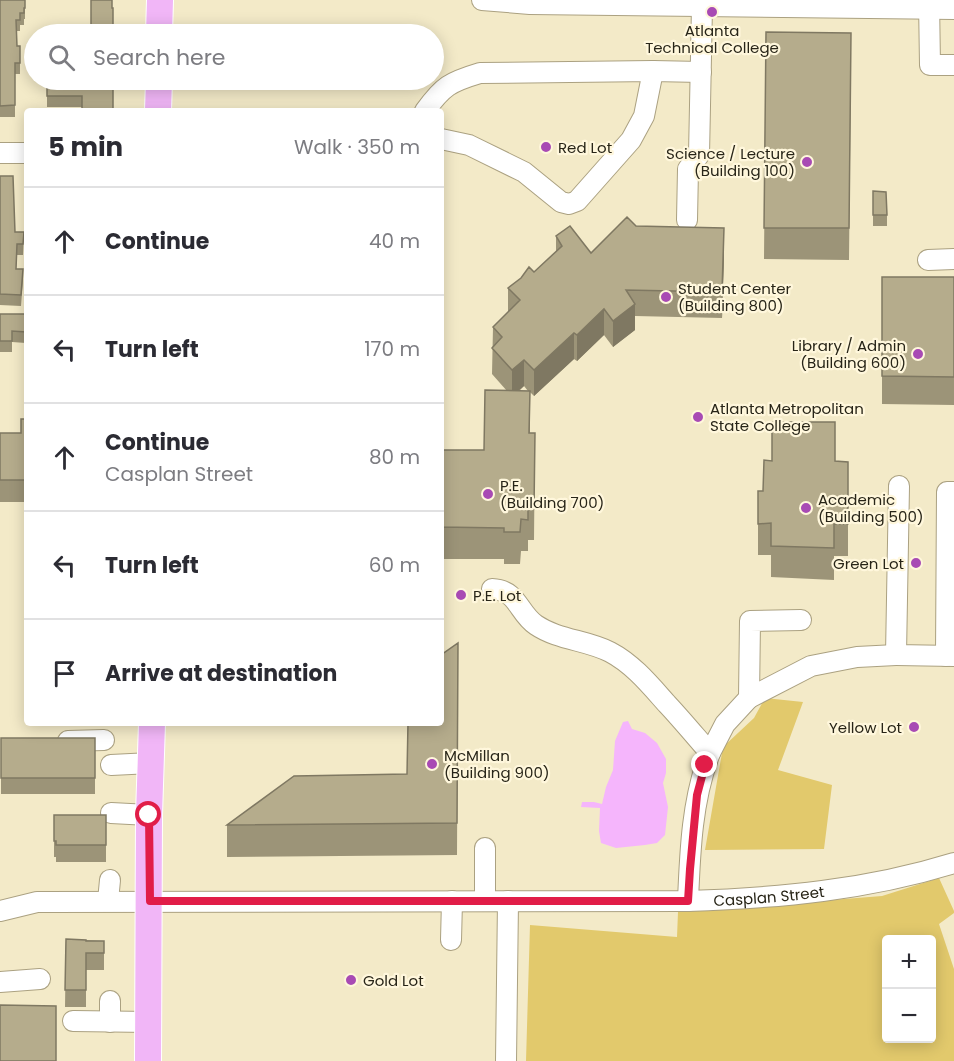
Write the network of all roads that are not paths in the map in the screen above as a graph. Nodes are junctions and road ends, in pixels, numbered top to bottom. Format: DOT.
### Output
graph roads {
  1 [pos="160,0"];
  2 [pos="482,0"];
  3 [pos="530,2"];
  4 [pos="677,3"];
  5 [pos="813,4"];
  6 [pos="930,4"];
  7 [pos="702,6"];
  8 [pos="954,9"];
  9 [pos="159,24"];
  10 [pos="954,65"];
  11 [pos="653,71"];
  12 [pos="701,72"];
  13 [pos="444,88"];
  14 [pos="159,90"];
  15 [pos="441,90"];
  16 [pos="158,108"];
  17 [pos="427,108"];
  18 [pos="444,140"];
  19 [pos="0,153"];
  20 [pos="24,153"];
  21 [pos="687,220"];
  22 [pos="928,260"];
  23 [pos="954,260"];
  24 [pos="899,486"];
  25 [pos="954,492"];
  26 [pos="492,589"];
  27 [pos="801,620"];
  28 [pos="896,656"];
  29 [pos="950,656"];
  30 [pos="749,698"];
  31 [pos="152,726"];
  32 [pos="104,740"];
  33 [pos="45,741"];
  34 [pos="710,753"];
  35 [pos="151,763"];
  36 [pos="111,765"];
  37 [pos="111,813"];
  38 [pos="149,815"];
  39 [pos="485,848"];
  40 [pos="954,863"];
  41 [pos="110,880"];
  42 [pos="150,901"];
  43 [pos="688,901"];
  44 [pos="108,902"];
  45 [pos="452,902"];
  46 [pos="485,902"];
  47 [pos="508,902"];
  48 [pos="0,911"];
  49 [pos="451,940"];
  50 [pos="40,979"];
  51 [pos="0,982"];
  52 [pos="110,1001"];
  53 [pos="73,1021"];
  54 [pos="110,1022"];
  55 [pos="149,1022"];
  56 [pos="148,1061"];
  57 [pos="506,1061"];
  1 -- 9 [label="main road"];
  2 -- 3 [label="street"];
  3 -- 4 [label="street"];
  4 -- 7 [label="street"];
  5 -- 6 [label="street"];
  5 -- 7 [label="street"];
  6 -- 8 [label="street"];
  6 -- 10 [label="street"];
  7 -- 12 [label="street"];
  11 -- 12 [label="street"];
  11 -- 13 [label="street"];
  11 -- 18 [label="street"];
  12 -- 21 [label="street"];
  14 -- 16 [label="main road"];
  15 -- 17 [label="street"];
  19 -- 20 [label="street"];
  22 -- 23 [label="street"];
  24 -- 28 [label="street"];
  25 -- 29 [label="street"];
  26 -- 34 [label="street"];
  27 -- 30 [label="street"];
  28 -- 29 [label="street"];
  28 -- 30 [label="street"];
  30 -- 34 [label="street"];
  31 -- 35 [label="main road"];
  32 -- 33 [label="street"];
  34 -- 43 [label="street"];
  35 -- 36 [label="street"];
  35 -- 38 [label="main road"];
  37 -- 38 [label="street"];
  38 -- 42 [label="main road"];
  39 -- 46 [label="street"];
  40 -- 43 [label="street, Casplan Street"];
  41 -- 44 [label="street"];
  42 -- 44 [label="street, Casplan Street"];
  42 -- 45 [label="street, Casplan Street"];
  42 -- 55 [label="main road"];
  43 -- 47 [label="street, Casplan Street"];
  44 -- 48 [label="street, Casplan Street"];
  45 -- 46 [label="street, Casplan Street"];
  45 -- 49 [label="street"];
  46 -- 47 [label="street, Casplan Street"];
  47 -- 57 [label="street"];
  50 -- 51 [label="street"];
  52 -- 54 [label="street"];
  53 -- 54 [label="street"];
  54 -- 55 [label="street"];
  55 -- 56 [label="main road"];
}
